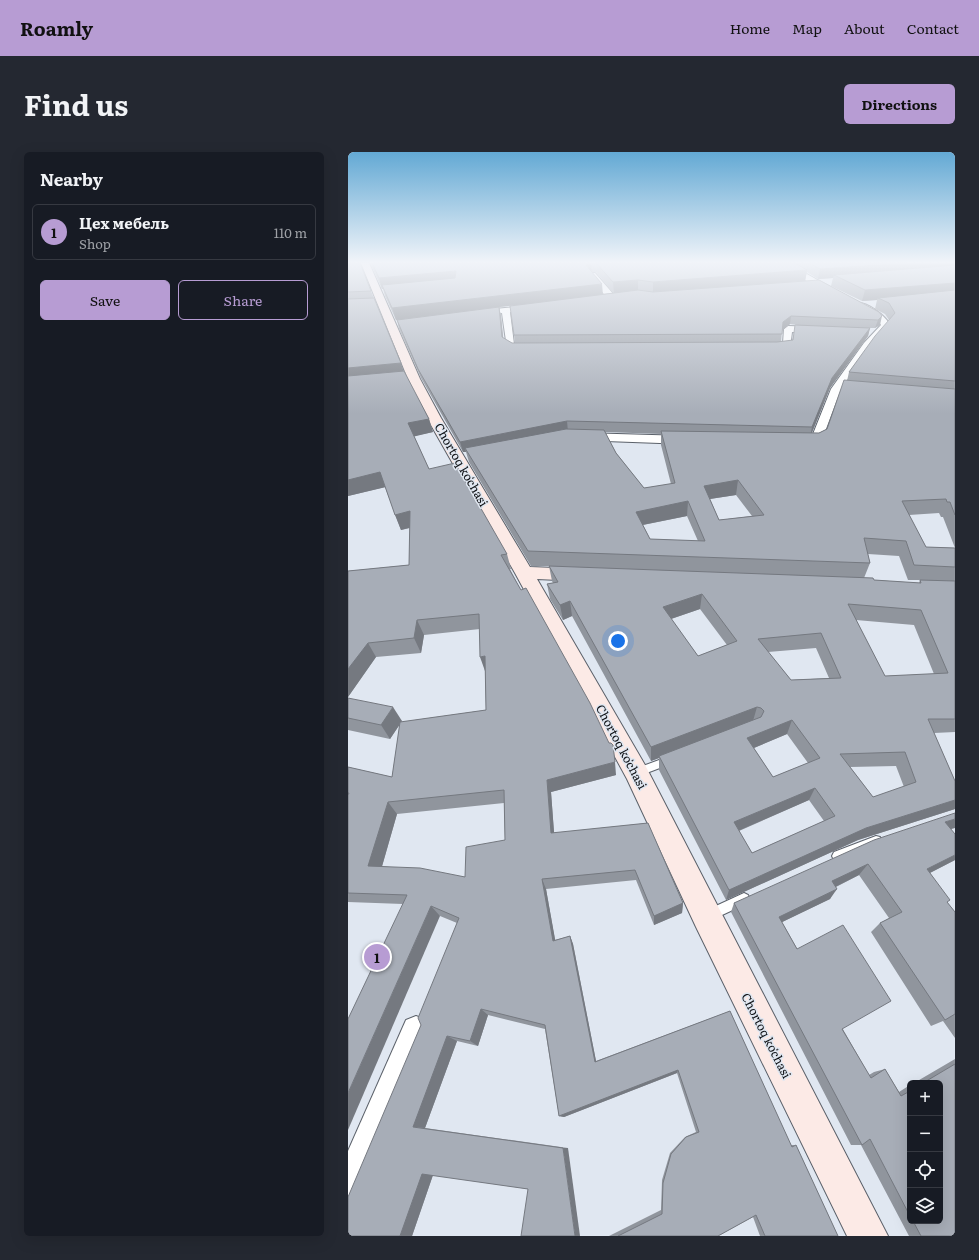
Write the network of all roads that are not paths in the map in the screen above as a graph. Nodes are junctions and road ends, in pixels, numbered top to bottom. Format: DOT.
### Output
graph roads {
  1 [pos="386,314"];
  2 [pos="479,314"];
  3 [pos="506,314"];
  4 [pos="873,314"];
  5 [pos="468,315"];
  6 [pos="832,331"];
  7 [pos="862,332"];
  8 [pos="877,333"];
  9 [pos="760,347"];
  10 [pos="537,348"];
  11 [pos="836,389"];
  12 [pos="852,390"];
  13 [pos="568,437"];
  14 [pos="694,440"];
  15 [pos="787,443"];
  16 [pos="524,573"];
  17 [pos="596,575"];
  18 [pos="680,756"];
  19 [pos="636,773"];
  20 [pos="884,838"];
  21 [pos="828,861"];
  22 [pos="756,894"];
  23 [pos="706,917"];
  24 [pos="416,1030"];
  25 [pos="348,1189"];
  26 [pos="868,1236"];
  1 -- 16 [label="main road, Chortoq koʻchasi"];
  2 -- 5 [label="street"];
  3 -- 10 [label="street"];
  4 -- 8 [label="street"];
  6 -- 9 [label="street"];
  7 -- 8 [label="street"];
  8 -- 11 [label="street"];
  11 -- 12 [label="street"];
  11 -- 15 [label="street"];
  13 -- 14 [label="street"];
  16 -- 17 [label="main road"];
  16 -- 19 [label="main road, Chortoq koʻchasi"];
  18 -- 19 [label="lane"];
  19 -- 23 [label="main road, Chortoq koʻchasi"];
  20 -- 21 [label="lane"];
  22 -- 23 [label="lane"];
  23 -- 26 [label="main road, Chortoq koʻchasi"];
  24 -- 25 [label="street"];
}
